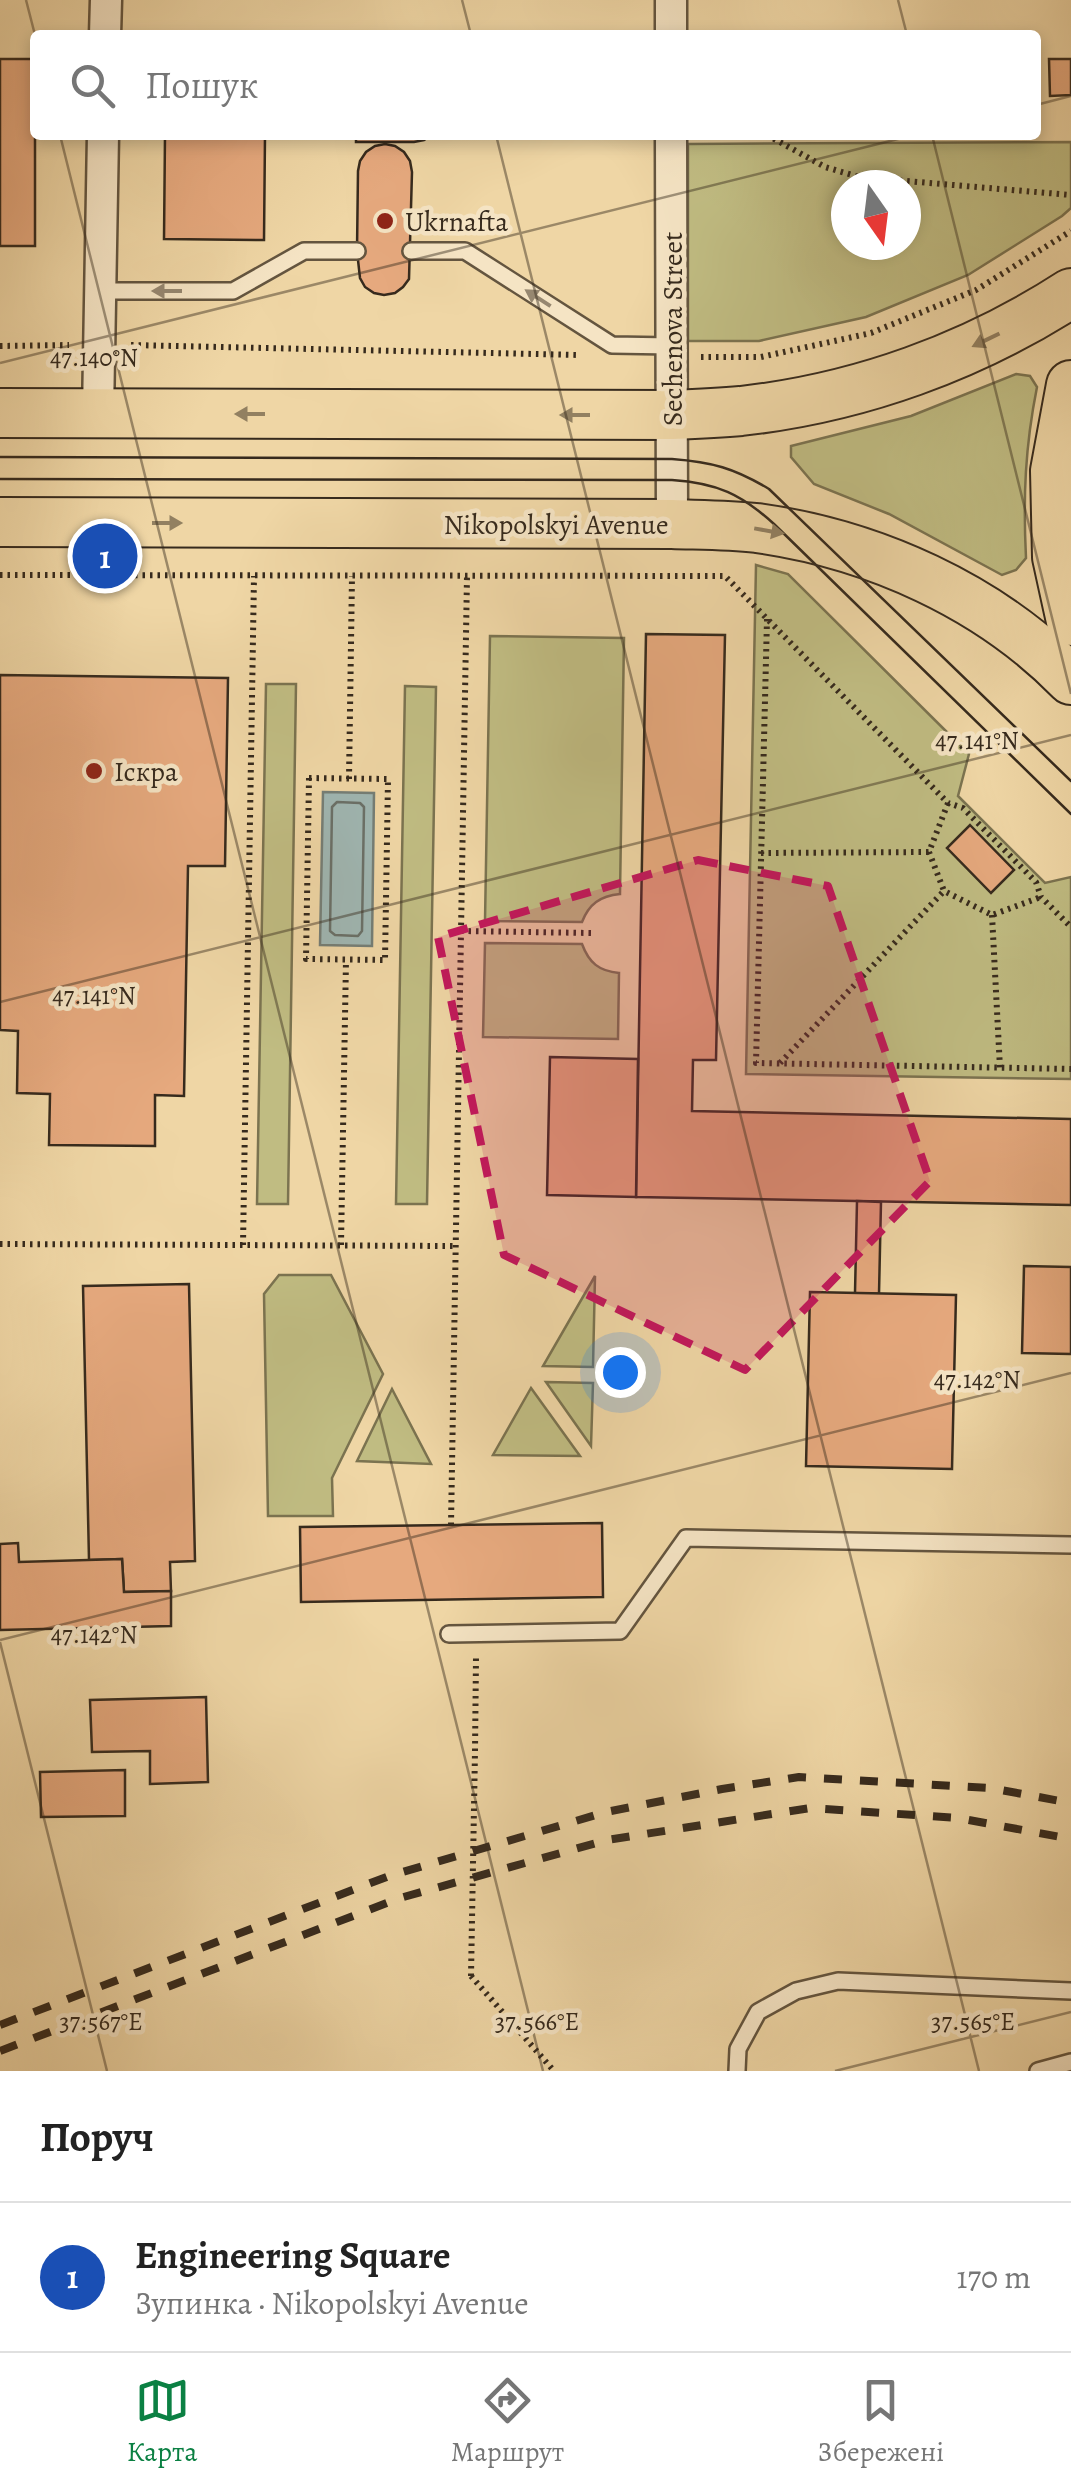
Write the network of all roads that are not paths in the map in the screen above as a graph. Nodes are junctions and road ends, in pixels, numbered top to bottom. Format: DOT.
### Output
graph roads {
  1 [pos="106,0"];
  2 [pos="670,0"];
  3 [pos="105,30"];
  4 [pos="670,30"];
  5 [pos="103,140"];
  6 [pos="671,140"];
  7 [pos="358,251"];
  8 [pos="412,251"];
  9 [pos="100,291"];
  10 [pos="1071,293"];
  11 [pos="672,351"];
  12 [pos="1071,385"];
  13 [pos="0,413"];
  14 [pos="98,413"];
  15 [pos="672,415"];
  16 [pos="0,522"];
  17 [pos="672,524"];
  18 [pos="1071,622"];
  19 [pos="1071,680"];
  20 [pos="1071,1545"];
  21 [pos="449,1634"];
  22 [pos="1071,1990"];
  23 [pos="1071,2062"];
  24 [pos="737,2071"];
  25 [pos="1038,2071"];
  1 -- 3 [label="street"];
  2 -- 4 [label="street"];
  5 -- 9 [label="street"];
  6 -- 11 [label="street, Sechenova Street"];
  7 -- 9 [label="lane, one-way"];
  11 -- 8 [label="lane, one-way"];
  9 -- 14 [label="street"];
  10 -- 15 [label="main road, one-way"];
  11 -- 15 [label="street, Sechenova Street"];
  12 -- 18 [label="main road"];
  13 -- 14 [label="main road"];
  15 -- 14 [label="main road, one-way"];
  15 -- 17 [label="street, Sechenova Street"];
  16 -- 17 [label="main road, Nikopolskyi Avenue, one-way"];
  17 -- 19 [label="main road, Nikopolskyi Avenue, one-way"];
  20 -- 21 [label="lane"];
  22 -- 24 [label="lane"];
  23 -- 25 [label="lane"];
}
